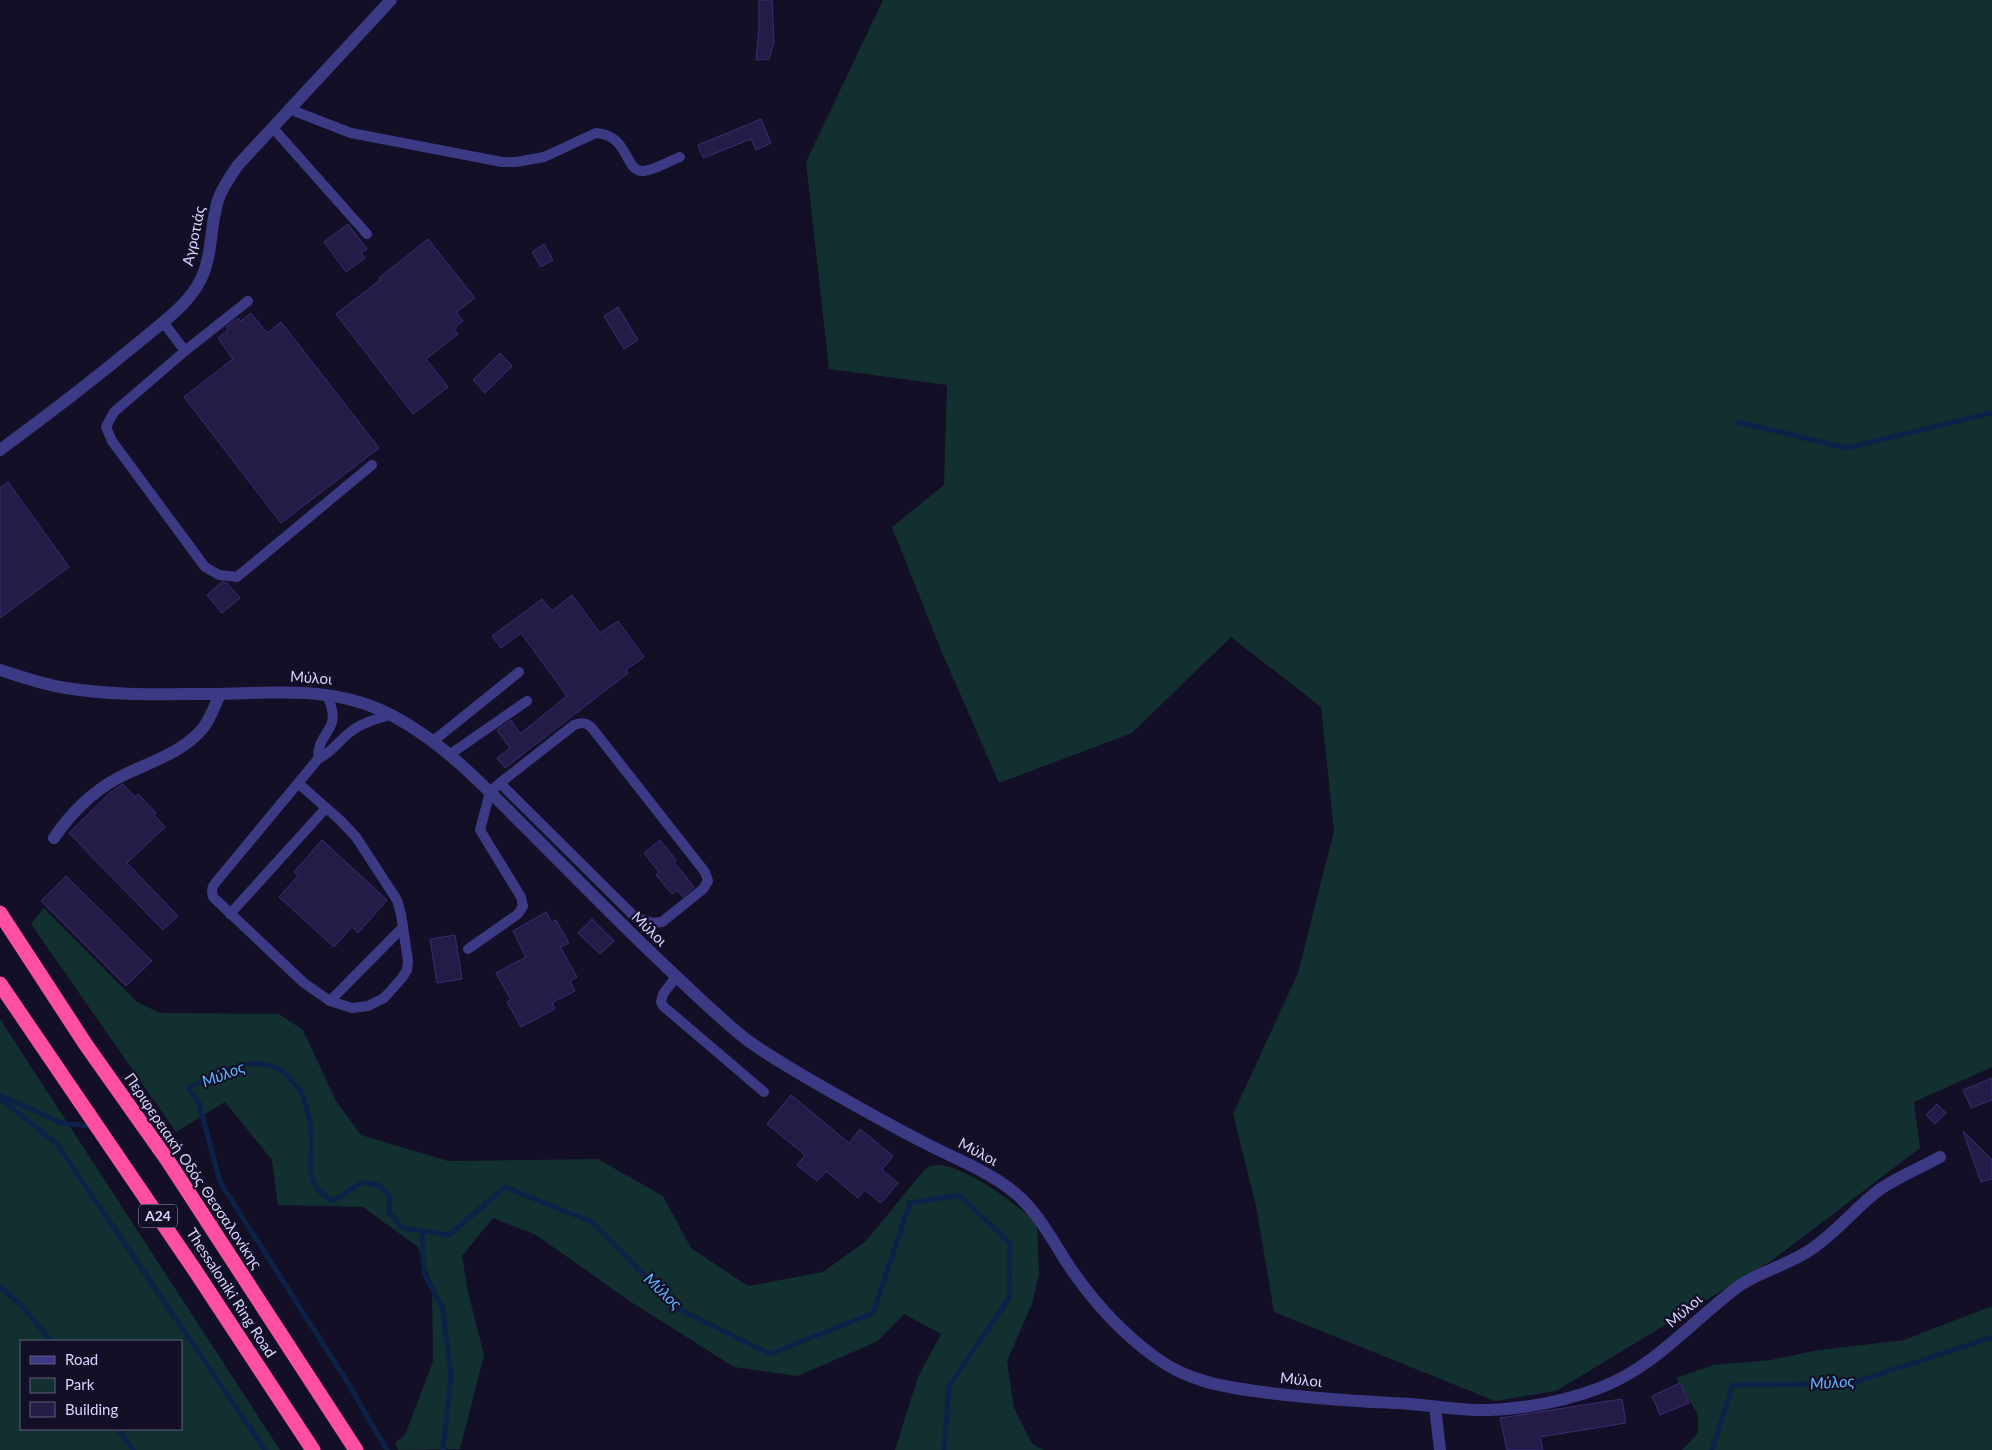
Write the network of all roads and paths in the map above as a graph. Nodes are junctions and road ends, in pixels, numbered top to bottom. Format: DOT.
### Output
graph roads {
  1 [pos="391,0"];
  2 [pos="289,109"];
  3 [pos="272,128"];
  4 [pos="680,157"];
  5 [pos="367,234"];
  6 [pos="248,301"];
  7 [pos="162,322"];
  8 [pos="185,350"];
  9 [pos="0,450"];
  10 [pos="372,465"];
  11 [pos="0,670"];
  12 [pos="519,672"];
  13 [pos="220,694"];
  14 [pos="327,695"];
  15 [pos="527,701"];
  16 [pos="390,715"];
  17 [pos="432,742"];
  18 [pos="449,756"];
  19 [pos="318,759"];
  20 [pos="298,784"];
  21 [pos="500,784"];
  22 [pos="490,792"];
  23 [pos="326,808"];
  24 [pos="54,838"];
  25 [pos="0,913"];
  26 [pos="230,914"];
  27 [pos="403,927"];
  28 [pos="468,949"];
  29 [pos="676,977"];
  30 [pos="0,984"];
  31 [pos="330,1001"];
  32 [pos="764,1092"];
  33 [pos="1940,1157"];
  34 [pos="1435,1406"];
  35 [pos="313,1450"];
  36 [pos="356,1450"];
  37 [pos="1440,1450"];
  1 -- 2 [label="street, Αγροτιάς"];
  2 -- 3 [label="street, Αγροτιάς"];
  2 -- 4 [label="lane"];
  3 -- 5 [label="lane"];
  3 -- 7 [label="street, Αγροτιάς"];
  6 -- 8 [label="lane"];
  7 -- 8 [label="lane"];
  7 -- 9 [label="street, Αγροτιάς"];
  8 -- 10 [label="lane"];
  11 -- 13 [label="street, Μύλοι"];
  12 -- 17 [label="lane"];
  13 -- 14 [label="street, Μύλοι"];
  13 -- 24 [label="street"];
  14 -- 16 [label="street, Μύλοι"];
  14 -- 19 [label="lane"];
  15 -- 18 [label="lane"];
  16 -- 17 [label="street, Μύλοι"];
  16 -- 19 [label="lane"];
  17 -- 18 [label="street, Μύλοι"];
  18 -- 22 [label="street, Μύλοι"];
  19 -- 20 [label="lane"];
  20 -- 23 [label="lane"];
  20 -- 26 [label="lane"];
  21 -- 21 [label="lane"];
  21 -- 22 [label="lane"];
  22 -- 28 [label="lane"];
  22 -- 29 [label="street, Μύλοι"];
  23 -- 26 [label="lane"];
  23 -- 27 [label="lane"];
  25 -- 36 [label="highway, Περιφερειακή Οδός Θεσσαλονίκης / Α24"];
  26 -- 31 [label="lane"];
  27 -- 31 [label="lane"];
  27 -- 31 [label="lane"];
  29 -- 32 [label="lane"];
  29 -- 34 [label="street, Μύλοι"];
  30 -- 35 [label="highway, Thessaloniki Ring Road / Α24"];
  33 -- 34 [label="street, Μύλοι"];
  34 -- 37 [label="street"];
}
